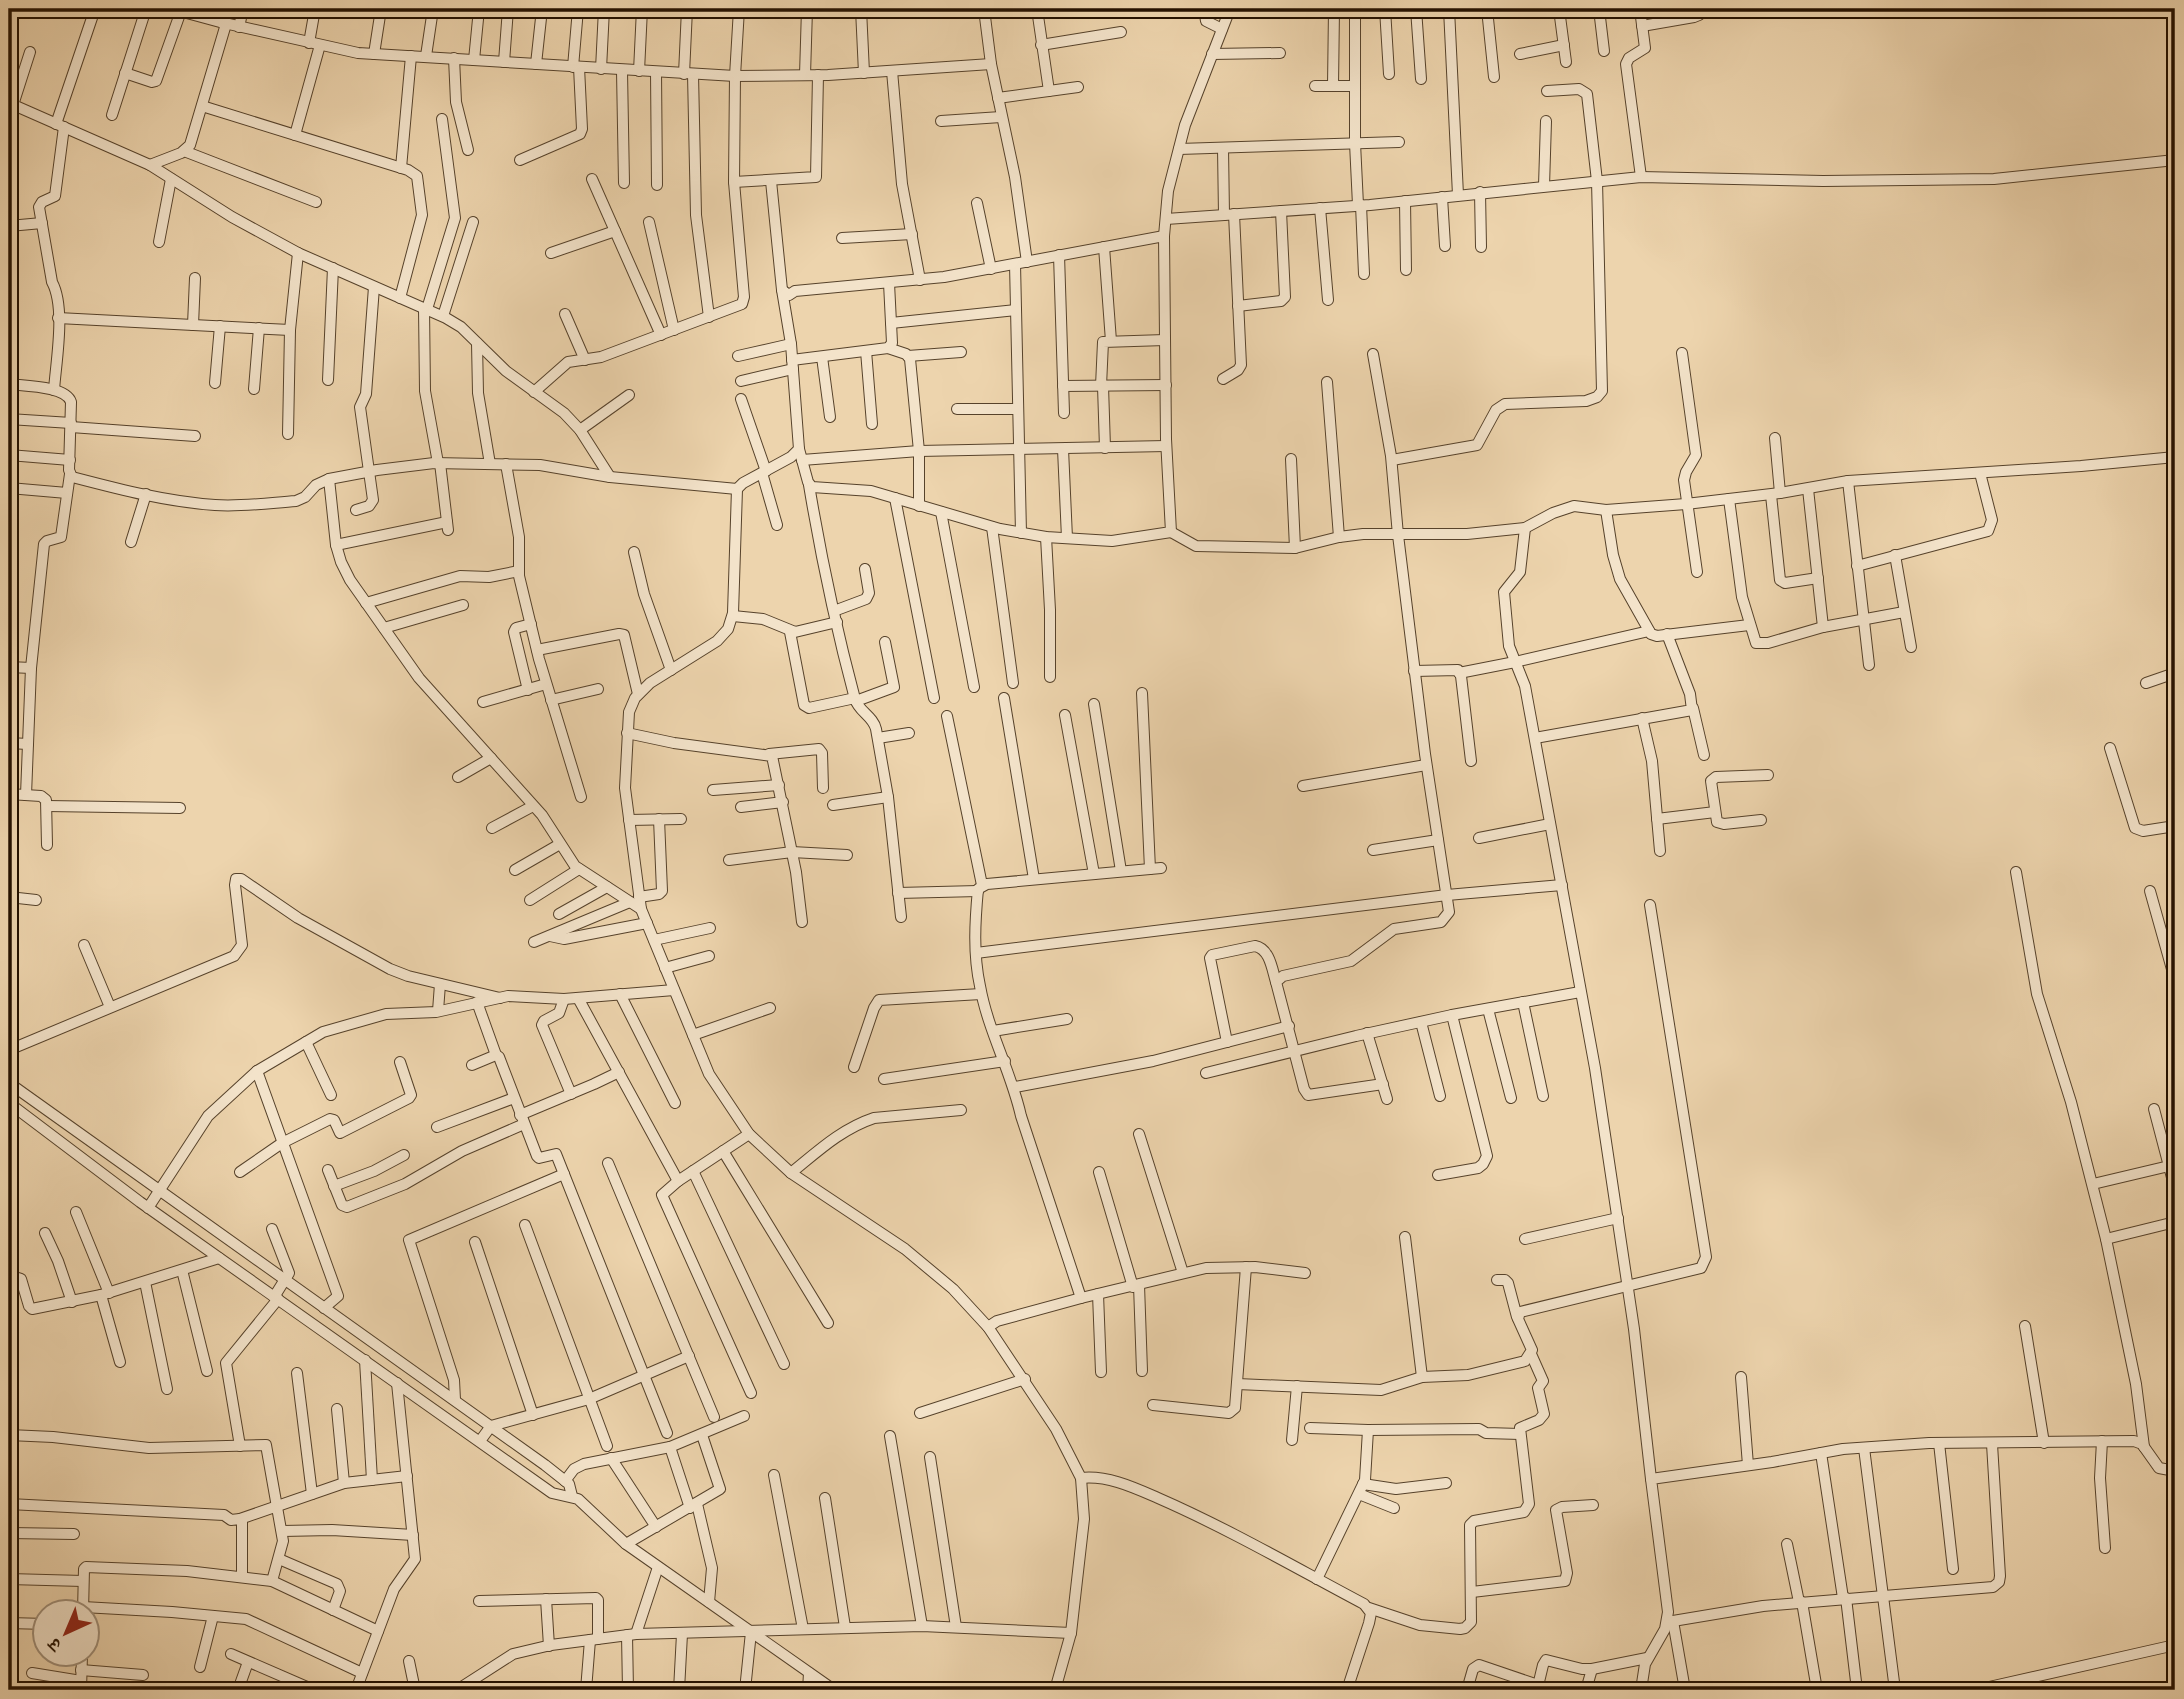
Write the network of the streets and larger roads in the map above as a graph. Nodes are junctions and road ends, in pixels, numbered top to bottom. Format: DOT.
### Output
graph roads {
  1 [pos="95,9"];
  2 [pos="146,9"];
  3 [pos="243,9"];
  4 [pos="315,9"];
  5 [pos="381,9"];
  6 [pos="433,9"];
  7 [pos="479,9"];
  8 [pos="508,9"];
  9 [pos="542,9"];
  10 [pos="578,9"];
  11 [pos="604,9"];
  12 [pos="642,9"];
  13 [pos="687,9"];
  14 [pos="739,9"];
  15 [pos="807,9"];
  16 [pos="861,9"];
  17 [pos="984,9"];
  18 [pos="1037,9"];
  19 [pos="1205,9"];
  20 [pos="1230,9"];
  21 [pos="1334,9"];
  22 [pos="1355,9"];
  23 [pos="1385,9"];
  24 [pos="1416,9"];
  25 [pos="1449,9"];
  26 [pos="1487,9"];
  27 [pos="1559,9"];
  28 [pos="1599,9"];
  29 [pos="1640,9"];
  30 [pos="1702,9"];
  31 [pos="183,11"];
  32 [pos="226,24"];
  33 [pos="1642,26"];
  34 [pos="239,27"];
  35 [pos="1222,29"];
  36 [pos="1121,32"];
  37 [pos="314,44"];
  38 [pos="1041,45"];
  39 [pos="1564,46"];
  40 [pos="1604,51"];
  41 [pos="30,52"];
  42 [pos="1280,53"];
  43 [pos="374,54"];
  44 [pos="1212,54"];
  45 [pos="1520,54"];
  46 [pos="411,56"];
  47 [pos="426,56"];
  48 [pos="454,58"];
  49 [pos="474,60"];
  50 [pos="504,62"];
  51 [pos="1566,62"];
  52 [pos="536,64"];
  53 [pos="991,64"];
  54 [pos="576,67"];
  55 [pos="601,69"];
  56 [pos="622,71"];
  57 [pos="639,71"];
  58 [pos="892,71"];
  59 [pos="656,72"];
  60 [pos="864,73"];
  61 [pos="125,74"];
  62 [pos="688,74"];
  63 [pos="1389,74"];
  64 [pos="805,75"];
  65 [pos="818,75"];
  66 [pos="735,76"];
  67 [pos="1494,77"];
  68 [pos="1421,79"];
  69 [pos="1315,86"];
  70 [pos="1333,86"];
  71 [pos="1355,86"];
  72 [pos="1079,87"];
  73 [pos="1049,91"];
  74 [pos="1547,91"];
  75 [pos="998,99"];
  76 [pos="11,104"];
  77 [pos="202,106"];
  78 [pos="112,115"];
  79 [pos="1001,117"];
  80 [pos="442,119"];
  81 [pos="941,121"];
  82 [pos="1546,121"];
  83 [pos="60,126"];
  84 [pos="295,135"];
  85 [pos="1399,142"];
  86 [pos="1355,143"];
  87 [pos="1223,148"];
  88 [pos="1179,149"];
  89 [pos="468,150"];
  90 [pos="184,151"];
  91 [pos="520,160"];
  92 [pos="2175,160"];
  93 [pos="150,165"];
  94 [pos="401,168"];
  95 [pos="1641,177"];
  96 [pos="171,178"];
  97 [pos="592,179"];
  98 [pos="771,181"];
  99 [pos="1597,181"];
  100 [pos="624,183"];
  101 [pos="734,183"];
  102 [pos="657,185"];
  103 [pos="1544,187"];
  104 [pos="1480,192"];
  105 [pos="1458,195"];
  106 [pos="1442,197"];
  107 [pos="1405,201"];
  108 [pos="316,202"];
  109 [pos="977,203"];
  110 [pos="1359,205"];
  111 [pos="1320,208"];
  112 [pos="1281,211"];
  113 [pos="1229,215"];
  114 [pos="1166,219"];
  115 [pos="473,222"];
  116 [pos="649,222"];
  117 [pos="42,223"];
  118 [pos="9,226"];
  119 [pos="615,231"];
  120 [pos="912,234"];
  121 [pos="1164,236"];
  122 [pos="842,238"];
  123 [pos="159,242"];
  124 [pos="1445,246"];
  125 [pos="1104,247"];
  126 [pos="1481,247"];
  127 [pos="298,253"];
  128 [pos="551,253"];
  129 [pos="1059,256"];
  130 [pos="1027,261"];
  131 [pos="1015,264"];
  132 [pos="333,268"];
  133 [pos="991,268"];
  134 [pos="1406,270"];
  135 [pos="1364,274"];
  136 [pos="195,278"];
  137 [pos="920,280"];
  138 [pos="889,283"];
  139 [pos="374,287"];
  140 [pos="782,290"];
  141 [pos="400,298"];
  142 [pos="1328,300"];
  143 [pos="1238,306"];
  144 [pos="426,309"];
  145 [pos="1016,310"];
  146 [pos="565,314"];
  147 [pos="443,316"];
  148 [pos="709,317"];
  149 [pos="58,318"];
  150 [pos="891,323"];
  151 [pos="193,325"];
  152 [pos="220,326"];
  153 [pos="259,328"];
  154 [pos="290,330"];
  155 [pos="674,330"];
  156 [pos="660,335"];
  157 [pos="1165,340"];
  158 [pos="1111,341"];
  159 [pos="477,343"];
  160 [pos="791,344"];
  161 [pos="888,348"];
  162 [pos="866,351"];
  163 [pos="961,352"];
  164 [pos="1682,353"];
  165 [pos="1373,354"];
  166 [pos="738,356"];
  167 [pos="908,356"];
  168 [pos="822,357"];
  169 [pos="585,360"];
  170 [pos="792,365"];
  171 [pos="1223,379"];
  172 [pos="328,380"];
  173 [pos="741,381"];
  174 [pos="1327,382"];
  175 [pos="215,383"];
  176 [pos="9,384"];
  177 [pos="1063,386"];
  178 [pos="1102,386"];
  179 [pos="1166,386"];
  180 [pos="254,389"];
  181 [pos="54,390"];
  182 [pos="534,391"];
  183 [pos="629,395"];
  184 [pos="741,399"];
  185 [pos="957,409"];
  186 [pos="1018,409"];
  187 [pos="1064,413"];
  188 [pos="830,417"];
  189 [pos="9,419"];
  190 [pos="872,424"];
  191 [pos="71,425"];
  192 [pos="580,430"];
  193 [pos="288,434"];
  194 [pos="195,436"];
  195 [pos="1775,438"];
  196 [pos="1166,446"];
  197 [pos="1105,448"];
  198 [pos="1063,449"];
  199 [pos="1019,451"];
  200 [pos="919,452"];
  201 [pos="801,454"];
  202 [pos="9,455"];
  203 [pos="2175,457"];
  204 [pos="1291,459"];
  205 [pos="70,460"];
  206 [pos="1392,460"];
  207 [pos="439,463"];
  208 [pos="490,464"];
  209 [pos="506,464"];
  210 [pos="370,471"];
  211 [pos="764,472"];
  212 [pos="1980,473"];
  213 [pos="70,474"];
  214 [pos="610,477"];
  215 [pos="329,479"];
  216 [pos="1848,481"];
  217 [pos="809,485"];
  218 [pos="9,488"];
  219 [pos="737,489"];
  220 [pos="1808,489"];
  221 [pos="67,493"];
  222 [pos="146,494"];
  223 [pos="1776,494"];
  224 [pos="895,498"];
  225 [pos="1729,499"];
  226 [pos="1686,504"];
  227 [pos="919,506"];
  228 [pos="356,510"];
  229 [pos="1606,510"];
  230 [pos="941,513"];
  231 [pos="777,525"];
  232 [pos="992,527"];
  233 [pos="1525,528"];
  234 [pos="1171,532"];
  235 [pos="1021,533"];
  236 [pos="1398,535"];
  237 [pos="1046,537"];
  238 [pos="1339,537"];
  239 [pos="1067,538"];
  240 [pos="131,542"];
  241 [pos="336,545"];
  242 [pos="1296,548"];
  243 [pos="634,552"];
  244 [pos="1895,555"];
  245 [pos="1857,566"];
  246 [pos="864,569"];
  247 [pos="519,571"];
  248 [pos="1697,572"];
  249 [pos="1818,578"];
  250 [pos="366,603"];
  251 [pos="463,605"];
  252 [pos="1904,612"];
  253 [pos="733,615"];
  254 [pos="835,617"];
  255 [pos="1864,620"];
  256 [pos="531,624"];
  257 [pos="1749,625"];
  258 [pos="1823,627"];
  259 [pos="384,628"];
  260 [pos="1649,631"];
  261 [pos="790,632"];
  262 [pos="1667,634"];
  263 [pos="885,642"];
  264 [pos="1911,646"];
  265 [pos="537,650"];
  266 [pos="1515,662"];
  267 [pos="1869,665"];
  268 [pos="9,667"];
  269 [pos="31,668"];
  270 [pos="671,670"];
  271 [pos="1414,671"];
  272 [pos="1459,673"];
  273 [pos="2175,673"];
  274 [pos="1050,677"];
  275 [pos="2146,682"];
  276 [pos="1013,683"];
  277 [pos="546,684"];
  278 [pos="974,687"];
  279 [pos="598,689"];
  280 [pos="528,690"];
  281 [pos="1142,693"];
  282 [pos="638,694"];
  283 [pos="934,698"];
  284 [pos="1004,698"];
  285 [pos="551,700"];
  286 [pos="856,700"];
  287 [pos="484,702"];
  288 [pos="1094,704"];
  289 [pos="1693,708"];
  290 [pos="1065,715"];
  291 [pos="947,716"];
  292 [pos="1642,718"];
  293 [pos="628,733"];
  294 [pos="909,733"];
  295 [pos="2173,733"];
  296 [pos="878,738"];
  297 [pos="1535,738"];
  298 [pos="9,743"];
  299 [pos="28,744"];
  300 [pos="2110,748"];
  301 [pos="2175,749"];
  302 [pos="769,754"];
  303 [pos="1704,755"];
  304 [pos="491,758"];
  305 [pos="1471,761"];
  306 [pos="1426,765"];
  307 [pos="1768,775"];
  308 [pos="458,777"];
  309 [pos="779,785"];
  310 [pos="1303,786"];
  311 [pos="824,788"];
  312 [pos="713,790"];
  313 [pos="9,794"];
  314 [pos="26,795"];
  315 [pos="580,797"];
  316 [pos="888,797"];
  317 [pos="783,802"];
  318 [pos="47,806"];
  319 [pos="533,806"];
  320 [pos="833,806"];
  321 [pos="741,807"];
  322 [pos="180,808"];
  323 [pos="1715,812"];
  324 [pos="659,819"];
  325 [pos="681,819"];
  326 [pos="1657,819"];
  327 [pos="629,820"];
  328 [pos="1761,820"];
  329 [pos="1550,824"];
  330 [pos="2175,826"];
  331 [pos="492,828"];
  332 [pos="1479,838"];
  333 [pos="1438,840"];
  334 [pos="560,844"];
  335 [pos="47,845"];
  336 [pos="1373,850"];
  337 [pos="1660,851"];
  338 [pos="792,852"];
  339 [pos="847,855"];
  340 [pos="729,860"];
  341 [pos="1161,868"];
  342 [pos="579,869"];
  343 [pos="1150,869"];
  344 [pos="515,870"];
  345 [pos="1121,872"];
  346 [pos="2016,872"];
  347 [pos="1094,874"];
  348 [pos="1034,879"];
  349 [pos="1562,885"];
  350 [pos="607,887"];
  351 [pos="980,888"];
  352 [pos="2150,891"];
  353 [pos="898,893"];
  354 [pos="1447,895"];
  355 [pos="9,897"];
  356 [pos="36,900"];
  357 [pos="530,900"];
  358 [pos="635,900"];
  359 [pos="1650,905"];
  360 [pos="559,914"];
  361 [pos="901,917"];
  362 [pos="802,922"];
  363 [pos="647,923"];
  364 [pos="710,928"];
  365 [pos="550,936"];
  366 [pos="654,940"];
  367 [pos="534,942"];
  368 [pos="84,946"];
  369 [pos="976,953"];
  370 [pos="709,956"];
  371 [pos="665,968"];
  372 [pos="2175,980"];
  373 [pos="1276,982"];
  374 [pos="440,984"];
  375 [pos="674,990"];
  376 [pos="1580,992"];
  377 [pos="981,994"];
  378 [pos="620,995"];
  379 [pos="500,998"];
  380 [pos="578,998"];
  381 [pos="564,999"];
  382 [pos="477,1002"];
  383 [pos="1523,1002"];
  384 [pos="110,1007"];
  385 [pos="770,1008"];
  386 [pos="1488,1009"];
  387 [pos="438,1011"];
  388 [pos="1452,1015"];
  389 [pos="1067,1018"];
  390 [pos="1421,1022"];
  391 [pos="1289,1027"];
  392 [pos="993,1031"];
  393 [pos="1367,1033"];
  394 [pos="693,1035"];
  395 [pos="306,1042"];
  396 [pos="1227,1042"];
  397 [pos="9,1050"];
  398 [pos="1296,1052"];
  399 [pos="496,1055"];
  400 [pos="1005,1061"];
  401 [pos="400,1062"];
  402 [pos="472,1065"];
  403 [pos="854,1068"];
  404 [pos="257,1071"];
  405 [pos="619,1072"];
  406 [pos="1206,1073"];
  407 [pos="884,1079"];
  408 [pos="9,1083"];
  409 [pos="1383,1084"];
  410 [pos="1015,1087"];
  411 [pos="570,1094"];
  412 [pos="331,1095"];
  413 [pos="1440,1096"];
  414 [pos="1543,1096"];
  415 [pos="514,1098"];
  416 [pos="1511,1098"];
  417 [pos="1387,1099"];
  418 [pos="675,1102"];
  419 [pos="9,1103"];
  420 [pos="2154,1109"];
  421 [pos="961,1110"];
  422 [pos="522,1119"];
  423 [pos="437,1127"];
  424 [pos="749,1134"];
  425 [pos="1139,1134"];
  426 [pos="282,1143"];
  427 [pos="723,1151"];
  428 [pos="404,1155"];
  429 [pos="608,1163"];
  430 [pos="2169,1166"];
  431 [pos="328,1170"];
  432 [pos="693,1171"];
  433 [pos="1099,1171"];
  434 [pos="240,1172"];
  435 [pos="564,1174"];
  436 [pos="791,1174"];
  437 [pos="1438,1175"];
  438 [pos="678,1181"];
  439 [pos="2093,1184"];
  440 [pos="334,1186"];
  441 [pos="2175,1189"];
  442 [pos="159,1191"];
  443 [pos="148,1208"];
  444 [pos="76,1212"];
  445 [pos="1618,1217"];
  446 [pos="2175,1222"];
  447 [pos="525,1225"];
  448 [pos="272,1229"];
  449 [pos="45,1233"];
  450 [pos="1405,1237"];
  451 [pos="1525,1239"];
  452 [pos="2106,1239"];
  453 [pos="475,1242"];
  454 [pos="219,1258"];
  455 [pos="1246,1267"];
  456 [pos="182,1270"];
  457 [pos="1183,1273"];
  458 [pos="1305,1273"];
  459 [pos="285,1280"];
  460 [pos="1497,1280"];
  461 [pos="9,1281"];
  462 [pos="145,1283"];
  463 [pos="1136,1286"];
  464 [pos="1628,1286"];
  465 [pos="105,1294"];
  466 [pos="1098,1294"];
  467 [pos="1081,1297"];
  468 [pos="276,1298"];
  469 [pos="72,1302"];
  470 [pos="324,1308"];
  471 [pos="1517,1317"];
  472 [pos="828,1323"];
  473 [pos="988,1326"];
  474 [pos="2025,1326"];
  475 [pos="1531,1354"];
  476 [pos="689,1356"];
  477 [pos="365,1360"];
  478 [pos="120,1362"];
  479 [pos="784,1364"];
  480 [pos="207,1371"];
  481 [pos="1142,1371"];
  482 [pos="1101,1372"];
  483 [pos="298,1373"];
  484 [pos="644,1376"];
  485 [pos="1422,1377"];
  486 [pos="1741,1377"];
  487 [pos="1025,1379"];
  488 [pos="397,1383"];
  489 [pos="1237,1384"];
  490 [pos="1297,1387"];
  491 [pos="167,1389"];
  492 [pos="751,1393"];
  493 [pos="589,1399"];
  494 [pos="455,1400"];
  495 [pos="1153,1405"];
  496 [pos="337,1409"];
  497 [pos="920,1413"];
  498 [pos="533,1415"];
  499 [pos="744,1416"];
  500 [pos="714,1417"];
  501 [pos="491,1426"];
  502 [pos="1310,1428"];
  503 [pos="1368,1430"];
  504 [pos="667,1433"];
  505 [pos="1520,1434"];
  506 [pos="9,1435"];
  507 [pos="702,1435"];
  508 [pos="890,1436"];
  509 [pos="1292,1440"];
  510 [pos="480,1441"];
  511 [pos="2102,1441"];
  512 [pos="1939,1443"];
  513 [pos="2043,1443"];
  514 [pos="1992,1444"];
  515 [pos="240,1446"];
  516 [pos="607,1446"];
  517 [pos="670,1447"];
  518 [pos="2144,1447"];
  519 [pos="1864,1448"];
  520 [pos="1821,1453"];
  521 [pos="930,1457"];
  522 [pos="611,1458"];
  523 [pos="1748,1465"];
  524 [pos="2175,1471"];
  525 [pos="774,1475"];
  526 [pos="407,1476"];
  527 [pos="1081,1478"];
  528 [pos="564,1479"];
  529 [pos="1651,1479"];
  530 [pos="372,1480"];
  531 [pos="344,1483"];
  532 [pos="1446,1483"];
  533 [pos="1361,1489"];
  534 [pos="312,1493"];
  535 [pos="572,1496"];
  536 [pos="825,1498"];
  537 [pos="9,1504"];
  538 [pos="278,1505"];
  539 [pos="1593,1505"];
  540 [pos="694,1506"];
  541 [pos="1394,1508"];
  542 [pos="240,1519"];
  543 [pos="656,1527"];
  544 [pos="282,1531"];
  545 [pos="9,1533"];
  546 [pos="74,1534"];
  547 [pos="413,1535"];
  548 [pos="626,1544"];
  549 [pos="1787,1544"];
  550 [pos="2105,1548"];
  551 [pos="279,1559"];
  552 [pos="658,1567"];
  553 [pos="1953,1569"];
  554 [pos="242,1577"];
  555 [pos="9,1579"];
  556 [pos="1317,1579"];
  557 [pos="83,1581"];
  558 [pos="272,1581"];
  559 [pos="1472,1592"];
  560 [pos="1882,1595"];
  561 [pos="83,1598"];
  562 [pos="1844,1598"];
  563 [pos="546,1599"];
  564 [pos="479,1601"];
  565 [pos="709,1602"];
  566 [pos="1800,1602"];
  567 [pos="1369,1608"];
  568 [pos="102,1610"];
  569 [pos="333,1610"];
  570 [pos="213,1616"];
  571 [pos="1670,1622"];
  572 [pos="9,1623"];
  573 [pos="32,1624"];
  574 [pos="922,1626"];
  575 [pos="845,1627"];
  576 [pos="956,1627"];
  577 [pos="803,1629"];
  578 [pos="378,1631"];
  579 [pos="751,1632"];
  580 [pos="1071,1633"];
  581 [pos="682,1634"];
  582 [pos="632,1635"];
  583 [pos="594,1640"];
  584 [pos="2175,1645"];
  585 [pos="548,1646"];
  586 [pos="231,1654"];
  587 [pos="1647,1658"];
  588 [pos="409,1661"];
  589 [pos="248,1662"];
  590 [pos="200,1667"];
  591 [pos="1592,1669"];
  592 [pos="82,1670"];
  593 [pos="32,1673"];
  594 [pos="362,1673"];
  595 [pos="809,1673"];
  596 [pos="143,1675"];
  597 [pos="290,1685"];
  598 [pos="475,1685"];
  599 [pos="81,1686"];
  600 [pos="1537,1688"];
  601 [pos="238,1690"];
  602 [pos="314,1690"];
  603 [pos="356,1690"];
  604 [pos="415,1690"];
  605 [pos="457,1690"];
  606 [pos="586,1690"];
  607 [pos="628,1690"];
  608 [pos="679,1690"];
  609 [pos="745,1690"];
  610 [pos="808,1690"];
  611 [pos="834,1690"];
  612 [pos="1055,1690"];
  613 [pos="1347,1690"];
  614 [pos="1467,1690"];
  615 [pos="1586,1690"];
  616 [pos="1642,1690"];
  617 [pos="1685,1690"];
  618 [pos="1817,1690"];
  619 [pos="1857,1690"];
  620 [pos="1895,1690"];
  621 [pos="1976,1690"];
  1 -- 83 [label="street"];
  2 -- 61 [label="street"];
  3 -- 34 [label="street"];
  4 -- 37 [label="street"];
  5 -- 43 [label="street"];
  6 -- 47 [label="street"];
  7 -- 49 [label="street"];
  8 -- 50 [label="street"];
  9 -- 52 [label="street"];
  10 -- 54 [label="street"];
  11 -- 55 [label="street"];
  12 -- 57 [label="street"];
  13 -- 62 [label="street"];
  14 -- 66 [label="street"];
  15 -- 64 [label="street"];
  16 -- 60 [label="street"];
  17 -- 53 [label="street"];
  18 -- 38 [label="street"];
  19 -- 35 [label="street"];
  20 -- 35 [label="street"];
  21 -- 70 [label="street"];
  22 -- 71 [label="street"];
  23 -- 63 [label="street"];
  24 -- 68 [label="street"];
  25 -- 105 [label="street"];
  26 -- 67 [label="street"];
  27 -- 39 [label="street"];
  28 -- 40 [label="street"];
  29 -- 33 [label="street"];
  30 -- 33 [label="street"];
  31 -- 32 [label="street"];
  31 -- 61 [label="street"];
  32 -- 34 [label="street"];
  32 -- 77 [label="street"];
  33 -- 95 [label="street"];
  34 -- 37 [label="street"];
  35 -- 44 [label="street"];
  36 -- 38 [label="street"];
  37 -- 43 [label="street"];
  37 -- 84 [label="street"];
  38 -- 73 [label="street"];
  39 -- 45 [label="street"];
  39 -- 51 [label="street"];
  41 -- 76 [label="street"];
  42 -- 44 [label="street"];
  43 -- 46 [label="street"];
  44 -- 88 [label="street"];
  46 -- 47 [label="street"];
  46 -- 94 [label="street"];
  47 -- 48 [label="street"];
  48 -- 49 [label="street"];
  48 -- 89 [label="street"];
  49 -- 50 [label="street"];
  50 -- 52 [label="street"];
  52 -- 54 [label="street"];
  53 -- 58 [label="street"];
  53 -- 75 [label="street"];
  54 -- 55 [label="street"];
  54 -- 91 [label="street"];
  55 -- 56 [label="street"];
  56 -- 57 [label="street"];
  56 -- 100 [label="street"];
  57 -- 59 [label="street"];
  58 -- 60 [label="street"];
  58 -- 120 [label="street"];
  59 -- 62 [label="street"];
  59 -- 102 [label="street"];
  60 -- 65 [label="street"];
  61 -- 78 [label="street"];
  62 -- 66 [label="street"];
  62 -- 148 [label="street"];
  64 -- 65 [label="street"];
  64 -- 66 [label="street"];
  65 -- 98 [label="street"];
  66 -- 101 [label="street"];
  69 -- 70 [label="street"];
  70 -- 71 [label="street"];
  71 -- 86 [label="street"];
  72 -- 73 [label="street"];
  73 -- 75 [label="street"];
  74 -- 99 [label="street"];
  75 -- 79 [label="street"];
  76 -- 83 [label="street"];
  77 -- 84 [label="street"];
  77 -- 90 [label="street"];
  79 -- 81 [label="street"];
  79 -- 130 [label="street"];
  80 -- 144 [label="street"];
  82 -- 103 [label="street"];
  83 -- 93 [label="street"];
  83 -- 117 [label="street"];
  84 -- 94 [label="street"];
  85 -- 86 [label="street"];
  86 -- 87 [label="street"];
  86 -- 110 [label="street"];
  87 -- 88 [label="street"];
  87 -- 113 [label="street"];
  88 -- 114 [label="street"];
  90 -- 93 [label="street"];
  90 -- 108 [label="street"];
  92 -- 95 [label="street"];
  93 -- 96 [label="street"];
  94 -- 141 [label="street"];
  95 -- 99 [label="street"];
  96 -- 123 [label="street"];
  96 -- 127 [label="street"];
  97 -- 119 [label="street"];
  98 -- 101 [label="street"];
  98 -- 140 [label="street"];
  99 -- 103 [label="street"];
  99 -- 206 [label="street"];
  101 -- 148 [label="street"];
  103 -- 104 [label="street"];
  104 -- 105 [label="street"];
  104 -- 126 [label="street"];
  105 -- 106 [label="street"];
  106 -- 107 [label="street"];
  106 -- 124 [label="street"];
  107 -- 110 [label="street"];
  107 -- 134 [label="street"];
  109 -- 133 [label="street"];
  110 -- 111 [label="street"];
  110 -- 135 [label="street"];
  111 -- 112 [label="street"];
  111 -- 142 [label="street"];
  112 -- 113 [label="street"];
  112 -- 143 [label="street"];
  113 -- 114 [label="street"];
  113 -- 143 [label="street"];
  114 -- 121 [label="street"];
  115 -- 147 [label="street"];
  116 -- 155 [label="street"];
  117 -- 118 [label="street"];
  117 -- 149 [label="street"];
  119 -- 128 [label="street"];
  119 -- 156 [label="street"];
  120 -- 122 [label="street"];
  120 -- 137 [label="street"];
  121 -- 125 [label="street"];
  121 -- 157 [label="street"];
  125 -- 129 [label="street"];
  125 -- 158 [label="street"];
  127 -- 132 [label="street"];
  127 -- 154 [label="street"];
  129 -- 130 [label="street"];
  129 -- 177 [label="street"];
  130 -- 131 [label="street"];
  131 -- 133 [label="street"];
  131 -- 145 [label="street"];
  132 -- 139 [label="street"];
  132 -- 172 [label="street"];
  133 -- 137 [label="street"];
  136 -- 151 [label="street"];
  137 -- 138 [label="street"];
  138 -- 140 [label="street"];
  138 -- 150 [label="street"];
  139 -- 141 [label="street"];
  139 -- 210 [label="street"];
  140 -- 160 [label="street"];
  141 -- 144 [label="street"];
  143 -- 171 [label="street"];
  144 -- 147 [label="street"];
  144 -- 207 [label="street"];
  145 -- 150 [label="street"];
  145 -- 186 [label="street"];
  146 -- 169 [label="street"];
  147 -- 159 [label="street"];
  148 -- 155 [label="street"];
  149 -- 151 [label="street"];
  149 -- 181 [label="street"];
  150 -- 161 [label="street"];
  151 -- 152 [label="street"];
  152 -- 153 [label="street"];
  152 -- 175 [label="street"];
  153 -- 154 [label="street"];
  153 -- 180 [label="street"];
  154 -- 193 [label="street"];
  155 -- 156 [label="street"];
  156 -- 169 [label="street"];
  157 -- 158 [label="street"];
  157 -- 179 [label="street"];
  158 -- 178 [label="street"];
  159 -- 182 [label="street"];
  159 -- 208 [label="street"];
  160 -- 166 [label="street"];
  160 -- 170 [label="street"];
  161 -- 162 [label="street"];
  161 -- 167 [label="street"];
  162 -- 168 [label="street"];
  162 -- 190 [label="street"];
  163 -- 167 [label="street"];
  164 -- 226 [label="street"];
  165 -- 206 [label="street"];
  167 -- 200 [label="street"];
  168 -- 170 [label="street"];
  168 -- 188 [label="street"];
  169 -- 182 [label="street"];
  170 -- 173 [label="street"];
  170 -- 201 [label="street"];
  174 -- 238 [label="street"];
  176 -- 181 [label="street"];
  177 -- 178 [label="street"];
  177 -- 187 [label="street"];
  178 -- 179 [label="street"];
  178 -- 197 [label="street"];
  179 -- 196 [label="street"];
  181 -- 191 [label="street"];
  182 -- 192 [label="street"];
  183 -- 192 [label="street"];
  184 -- 211 [label="street"];
  185 -- 186 [label="street"];
  186 -- 199 [label="street"];
  189 -- 191 [label="street"];
  191 -- 194 [label="street"];
  191 -- 205 [label="street"];
  192 -- 214 [label="street"];
  195 -- 223 [label="street"];
  196 -- 197 [label="street"];
  196 -- 234 [label="street"];
  197 -- 198 [label="street"];
  198 -- 199 [label="street"];
  198 -- 239 [label="street"];
  199 -- 200 [label="street"];
  199 -- 235 [label="street"];
  200 -- 201 [label="street"];
  200 -- 227 [label="street"];
  201 -- 211 [label="street"];
  201 -- 217 [label="street"];
  202 -- 205 [label="street"];
  203 -- 212 [label="street"];
  204 -- 242 [label="street"];
  205 -- 213 [label="street"];
  206 -- 236 [label="street"];
  207 -- 208 [label="street"];
  207 -- 210 [label="street"];
  207 -- 241 [label="street"];
  208 -- 209 [label="street"];
  209 -- 214 [label="street"];
  209 -- 247 [label="street"];
  210 -- 215 [label="street"];
  210 -- 228 [label="street"];
  211 -- 219 [label="street"];
  211 -- 231 [label="street"];
  212 -- 216 [label="street"];
  212 -- 244 [label="street"];
  213 -- 221 [label="street"];
  213 -- 222 [label="street"];
  214 -- 219 [label="street"];
  215 -- 222 [label="street"];
  215 -- 241 [label="street"];
  216 -- 220 [label="street"];
  216 -- 245 [label="street"];
  217 -- 224 [label="street"];
  217 -- 254 [label="street"];
  218 -- 221 [label="street"];
  219 -- 253 [label="street"];
  220 -- 223 [label="street"];
  220 -- 249 [label="street"];
  221 -- 269 [label="street"];
  222 -- 240 [label="street"];
  223 -- 225 [label="street"];
  223 -- 249 [label="street"];
  224 -- 227 [label="street"];
  224 -- 283 [label="street"];
  225 -- 226 [label="street"];
  225 -- 257 [label="street"];
  226 -- 229 [label="street"];
  226 -- 248 [label="street"];
  227 -- 230 [label="street"];
  229 -- 233 [label="street"];
  229 -- 260 [label="street"];
  230 -- 232 [label="street"];
  230 -- 278 [label="street"];
  232 -- 235 [label="street"];
  232 -- 276 [label="street"];
  233 -- 236 [label="street"];
  233 -- 266 [label="street"];
  234 -- 239 [label="street"];
  234 -- 242 [label="street"];
  235 -- 237 [label="street"];
  236 -- 238 [label="street"];
  236 -- 271 [label="street"];
  237 -- 239 [label="street"];
  237 -- 274 [label="street"];
  238 -- 242 [label="street"];
  241 -- 250 [label="street"];
  243 -- 270 [label="street"];
  244 -- 245 [label="street"];
  244 -- 252 [label="street"];
  245 -- 255 [label="street"];
  246 -- 254 [label="street"];
  247 -- 250 [label="street"];
  247 -- 256 [label="street"];
  249 -- 258 [label="street"];
  250 -- 259 [label="street"];
  251 -- 259 [label="street"];
  252 -- 255 [label="street"];
  252 -- 264 [label="street"];
  253 -- 261 [label="street"];
  253 -- 270 [label="street"];
  254 -- 261 [label="street"];
  254 -- 286 [label="street"];
  255 -- 258 [label="street"];
  255 -- 267 [label="street"];
  256 -- 265 [label="street"];
  256 -- 280 [label="street"];
  257 -- 258 [label="street"];
  257 -- 262 [label="street"];
  259 -- 304 [label="street"];
  260 -- 262 [label="street"];
  260 -- 266 [label="street"];
  261 -- 286 [label="street"];
  262 -- 289 [label="street"];
  263 -- 286 [label="street"];
  265 -- 277 [label="street"];
  265 -- 282 [label="street"];
  266 -- 272 [label="street"];
  266 -- 297 [label="street"];
  268 -- 269 [label="street"];
  269 -- 299 [label="street"];
  270 -- 282 [label="street"];
  271 -- 272 [label="street"];
  271 -- 306 [label="street"];
  272 -- 305 [label="street"];
  273 -- 275 [label="street"];
  277 -- 280 [label="street"];
  277 -- 285 [label="street"];
  279 -- 285 [label="street"];
  280 -- 287 [label="street"];
  281 -- 343 [label="street"];
  282 -- 293 [label="street"];
  284 -- 348 [label="street"];
  285 -- 315 [label="street"];
  286 -- 296 [label="street"];
  288 -- 345 [label="street"];
  289 -- 292 [label="street"];
  289 -- 303 [label="street"];
  290 -- 347 [label="street"];
  291 -- 351 [label="street"];
  292 -- 297 [label="street"];
  292 -- 326 [label="street"];
  293 -- 302 [label="street"];
  293 -- 327 [label="street"];
  294 -- 296 [label="street"];
  295 -- 301 [label="street"];
  296 -- 316 [label="street"];
  297 -- 329 [label="street"];
  298 -- 299 [label="street"];
  299 -- 314 [label="street"];
  300 -- 330 [label="street"];
  302 -- 309 [label="street"];
  302 -- 311 [label="street"];
  304 -- 308 [label="street"];
  304 -- 319 [label="street"];
  306 -- 310 [label="street"];
  306 -- 333 [label="street"];
  307 -- 323 [label="street"];
  309 -- 312 [label="street"];
  309 -- 317 [label="street"];
  313 -- 314 [label="street"];
  314 -- 318 [label="street"];
  316 -- 320 [label="street"];
  316 -- 353 [label="street"];
  317 -- 321 [label="street"];
  317 -- 338 [label="street"];
  318 -- 322 [label="street"];
  318 -- 335 [label="street"];
  319 -- 331 [label="street"];
  319 -- 334 [label="street"];
  323 -- 326 [label="street"];
  323 -- 328 [label="street"];
  324 -- 325 [label="street"];
  324 -- 327 [label="street"];
  324 -- 358 [label="street"];
  326 -- 337 [label="street"];
  327 -- 358 [label="street"];
  329 -- 332 [label="street"];
  329 -- 349 [label="street"];
  333 -- 336 [label="street"];
  333 -- 354 [label="street"];
  334 -- 342 [label="street"];
  334 -- 344 [label="street"];
  338 -- 339 [label="street"];
  338 -- 340 [label="street"];
  338 -- 362 [label="street"];
  341 -- 343 [label="street"];
  342 -- 350 [label="street"];
  342 -- 357 [label="street"];
  343 -- 345 [label="street"];
  345 -- 347 [label="street"];
  346 -- 439 [label="street"];
  347 -- 348 [label="street"];
  348 -- 351 [label="street"];
  349 -- 354 [label="street"];
  349 -- 376 [label="street"];
  350 -- 358 [label="street"];
  350 -- 360 [label="street"];
  351 -- 353 [label="street"];
  351 -- 369 [label="street"];
  352 -- 372 [label="street"];
  353 -- 361 [label="street"];
  354 -- 369 [label="street"];
  354 -- 373 [label="street"];
  355 -- 356 [label="street"];
  358 -- 363 [label="street"];
  358 -- 365 [label="street"];
  359 -- 464 [label="street"];
  363 -- 365 [label="street"];
  363 -- 366 [label="street"];
  364 -- 366 [label="street"];
  365 -- 367 [label="street"];
  366 -- 371 [label="street"];
  368 -- 384 [label="street"];
  369 -- 377 [label="street"];
  370 -- 371 [label="street"];
  371 -- 375 [label="street"];
  373 -- 391 [label="street"];
  373 -- 396 [label="street"];
  374 -- 379 [label="street"];
  374 -- 384 [label="street"];
  374 -- 387 [label="street"];
  375 -- 378 [label="street"];
  375 -- 394 [label="street"];
  376 -- 383 [label="street"];
  376 -- 445 [label="street"];
  377 -- 392 [label="street"];
  377 -- 403 [label="street"];
  378 -- 380 [label="street"];
  378 -- 418 [label="street"];
  379 -- 381 [label="street"];
  379 -- 382 [label="street"];
  380 -- 381 [label="street"];
  380 -- 405 [label="street"];
  381 -- 411 [label="street"];
  382 -- 387 [label="street"];
  382 -- 399 [label="street"];
  383 -- 386 [label="street"];
  383 -- 414 [label="street"];
  384 -- 397 [label="street"];
  385 -- 394 [label="street"];
  386 -- 388 [label="street"];
  386 -- 416 [label="street"];
  387 -- 395 [label="street"];
  388 -- 390 [label="street"];
  388 -- 437 [label="street"];
  389 -- 392 [label="street"];
  390 -- 393 [label="street"];
  390 -- 413 [label="street"];
  391 -- 396 [label="street"];
  391 -- 398 [label="street"];
  392 -- 400 [label="street"];
  393 -- 398 [label="street"];
  393 -- 409 [label="street"];
  394 -- 424 [label="street"];
  395 -- 404 [label="street"];
  395 -- 412 [label="street"];
  396 -- 410 [label="street"];
  398 -- 406 [label="street"];
  398 -- 409 [label="street"];
  399 -- 402 [label="street"];
  399 -- 415 [label="street"];
  400 -- 407 [label="street"];
  400 -- 410 [label="street"];
  401 -- 426 [label="street"];
  404 -- 426 [label="street"];
  404 -- 442 [label="street"];
  405 -- 411 [label="street"];
  405 -- 438 [label="street"];
  408 -- 442 [label="street"];
  409 -- 417 [label="street"];
  410 -- 467 [label="street"];
  411 -- 422 [label="street"];
  415 -- 422 [label="street"];
  415 -- 423 [label="street"];
  419 -- 443 [label="street"];
  420 -- 430 [label="street"];
  421 -- 436 [label="street"];
  422 -- 435 [label="street"];
  422 -- 440 [label="street"];
  424 -- 427 [label="street"];
  424 -- 436 [label="street"];
  425 -- 457 [label="street"];
  426 -- 434 [label="street"];
  426 -- 470 [label="street"];
  427 -- 432 [label="street"];
  427 -- 472 [label="street"];
  428 -- 440 [label="street"];
  429 -- 476 [label="street"];
  430 -- 439 [label="street"];
  430 -- 441 [label="street"];
  431 -- 440 [label="street"];
  432 -- 438 [label="street"];
  432 -- 479 [label="street"];
  433 -- 463 [label="street"];
  435 -- 484 [label="street"];
  435 -- 494 [label="street"];
  436 -- 473 [label="street"];
  438 -- 492 [label="street"];
  439 -- 452 [label="street"];
  442 -- 443 [label="street"];
  442 -- 459 [label="street"];
  443 -- 454 [label="street"];
  444 -- 465 [label="street"];
  445 -- 451 [label="street"];
  445 -- 464 [label="street"];
  446 -- 452 [label="street"];
  447 -- 493 [label="street"];
  448 -- 459 [label="street"];
  449 -- 469 [label="street"];
  450 -- 485 [label="street"];
  452 -- 518 [label="street"];
  453 -- 498 [label="street"];
  454 -- 456 [label="street"];
  454 -- 468 [label="street"];
  455 -- 457 [label="street"];
  455 -- 458 [label="street"];
  455 -- 489 [label="street"];
  456 -- 462 [label="street"];
  456 -- 480 [label="street"];
  457 -- 463 [label="street"];
  459 -- 468 [label="street"];
  459 -- 470 [label="street"];
  460 -- 471 [label="street"];
  461 -- 469 [label="street"];
  462 -- 465 [label="street"];
  462 -- 491 [label="street"];
  463 -- 466 [label="street"];
  463 -- 481 [label="street"];
  464 -- 471 [label="street"];
  464 -- 529 [label="street"];
  465 -- 469 [label="street"];
  465 -- 478 [label="street"];
  466 -- 467 [label="street"];
  466 -- 482 [label="street"];
  467 -- 473 [label="street"];
  468 -- 477 [label="street"];
  468 -- 515 [label="street"];
  470 -- 494 [label="street"];
  471 -- 475 [label="street"];
  473 -- 487 [label="street"];
  474 -- 513 [label="street"];
  475 -- 485 [label="street"];
  475 -- 505 [label="street"];
  476 -- 484 [label="street"];
  476 -- 500 [label="street"];
  477 -- 488 [label="street"];
  477 -- 530 [label="street"];
  483 -- 534 [label="street"];
  484 -- 493 [label="street"];
  484 -- 504 [label="street"];
  485 -- 490 [label="street"];
  486 -- 523 [label="street"];
  487 -- 497 [label="street"];
  487 -- 527 [label="street"];
  488 -- 510 [label="street"];
  488 -- 526 [label="street"];
  489 -- 490 [label="street"];
  489 -- 495 [label="street"];
  490 -- 509 [label="street"];
  493 -- 498 [label="street"];
  493 -- 516 [label="street"];
  494 -- 501 [label="street"];
  496 -- 531 [label="street"];
  498 -- 501 [label="street"];
  499 -- 507 [label="street"];
  501 -- 510 [label="street"];
  501 -- 528 [label="street"];
  502 -- 503 [label="street"];
  503 -- 505 [label="street"];
  503 -- 533 [label="street"];
  505 -- 559 [label="street"];
  506 -- 515 [label="street"];
  507 -- 517 [label="street"];
  507 -- 540 [label="street"];
  508 -- 574 [label="street"];
  510 -- 535 [label="street"];
  511 -- 513 [label="street"];
  511 -- 518 [label="street"];
  511 -- 550 [label="street"];
  512 -- 514 [label="street"];
  512 -- 519 [label="street"];
  512 -- 553 [label="street"];
  513 -- 514 [label="street"];
  514 -- 560 [label="street"];
  515 -- 538 [label="street"];
  517 -- 522 [label="street"];
  517 -- 540 [label="street"];
  518 -- 524 [label="street"];
  519 -- 520 [label="street"];
  519 -- 560 [label="street"];
  520 -- 523 [label="street"];
  520 -- 562 [label="street"];
  521 -- 576 [label="street"];
  522 -- 528 [label="street"];
  522 -- 543 [label="street"];
  523 -- 529 [label="street"];
  525 -- 577 [label="street"];
  526 -- 530 [label="street"];
  526 -- 547 [label="street"];
  527 -- 556 [label="street"];
  527 -- 580 [label="street"];
  528 -- 535 [label="street"];
  529 -- 571 [label="street"];
  530 -- 531 [label="street"];
  531 -- 534 [label="street"];
  532 -- 533 [label="street"];
  533 -- 541 [label="street"];
  533 -- 556 [label="street"];
  534 -- 538 [label="street"];
  535 -- 548 [label="street"];
  536 -- 575 [label="street"];
  537 -- 542 [label="street"];
  538 -- 542 [label="street"];
  538 -- 544 [label="street"];
  539 -- 559 [label="street"];
  540 -- 543 [label="street"];
  540 -- 565 [label="street"];
  542 -- 554 [label="street"];
  543 -- 548 [label="street"];
  544 -- 547 [label="street"];
  544 -- 551 [label="street"];
  545 -- 546 [label="street"];
  547 -- 578 [label="street"];
  548 -- 552 [label="street"];
  549 -- 566 [label="street"];
  551 -- 558 [label="street"];
  551 -- 569 [label="street"];
  552 -- 565 [label="street"];
  552 -- 582 [label="street"];
  554 -- 557 [label="street"];
  554 -- 558 [label="street"];
  555 -- 557 [label="street"];
  556 -- 567 [label="street"];
  557 -- 561 [label="street"];
  558 -- 569 [label="street"];
  559 -- 567 [label="street"];
  560 -- 562 [label="street"];
  560 -- 620 [label="street"];
  562 -- 566 [label="street"];
  562 -- 619 [label="street"];
  563 -- 564 [label="street"];
  563 -- 583 [label="street"];
  563 -- 585 [label="street"];
  565 -- 579 [label="street"];
  566 -- 571 [label="street"];
  566 -- 618 [label="street"];
  567 -- 613 [label="street"];
  568 -- 570 [label="street"];
  569 -- 578 [label="street"];
  570 -- 590 [label="street"];
  570 -- 594 [label="street"];
  571 -- 587 [label="street"];
  571 -- 617 [label="street"];
  572 -- 573 [label="street"];
  574 -- 575 [label="street"];
  574 -- 576 [label="street"];
  575 -- 577 [label="street"];
  576 -- 580 [label="street"];
  577 -- 579 [label="street"];
  578 -- 594 [label="street"];
  579 -- 581 [label="street"];
  579 -- 595 [label="street"];
  579 -- 609 [label="street"];
  580 -- 612 [label="street"];
  581 -- 582 [label="street"];
  581 -- 608 [label="street"];
  582 -- 583 [label="street"];
  582 -- 607 [label="street"];
  583 -- 585 [label="street"];
  583 -- 606 [label="street"];
  584 -- 621 [label="street"];
  585 -- 598 [label="street"];
  586 -- 589 [label="street"];
  587 -- 591 [label="street"];
  587 -- 616 [label="street"];
  588 -- 604 [label="street"];
  589 -- 597 [label="street"];
  589 -- 601 [label="street"];
  591 -- 600 [label="street"];
  591 -- 615 [label="street"];
  592 -- 596 [label="street"];
  592 -- 599 [label="street"];
  593 -- 599 [label="street"];
  594 -- 603 [label="street"];
  595 -- 610 [label="street"];
  595 -- 611 [label="street"];
  597 -- 602 [label="street"];
  598 -- 605 [label="street"];
  600 -- 614 [label="street"];
}
